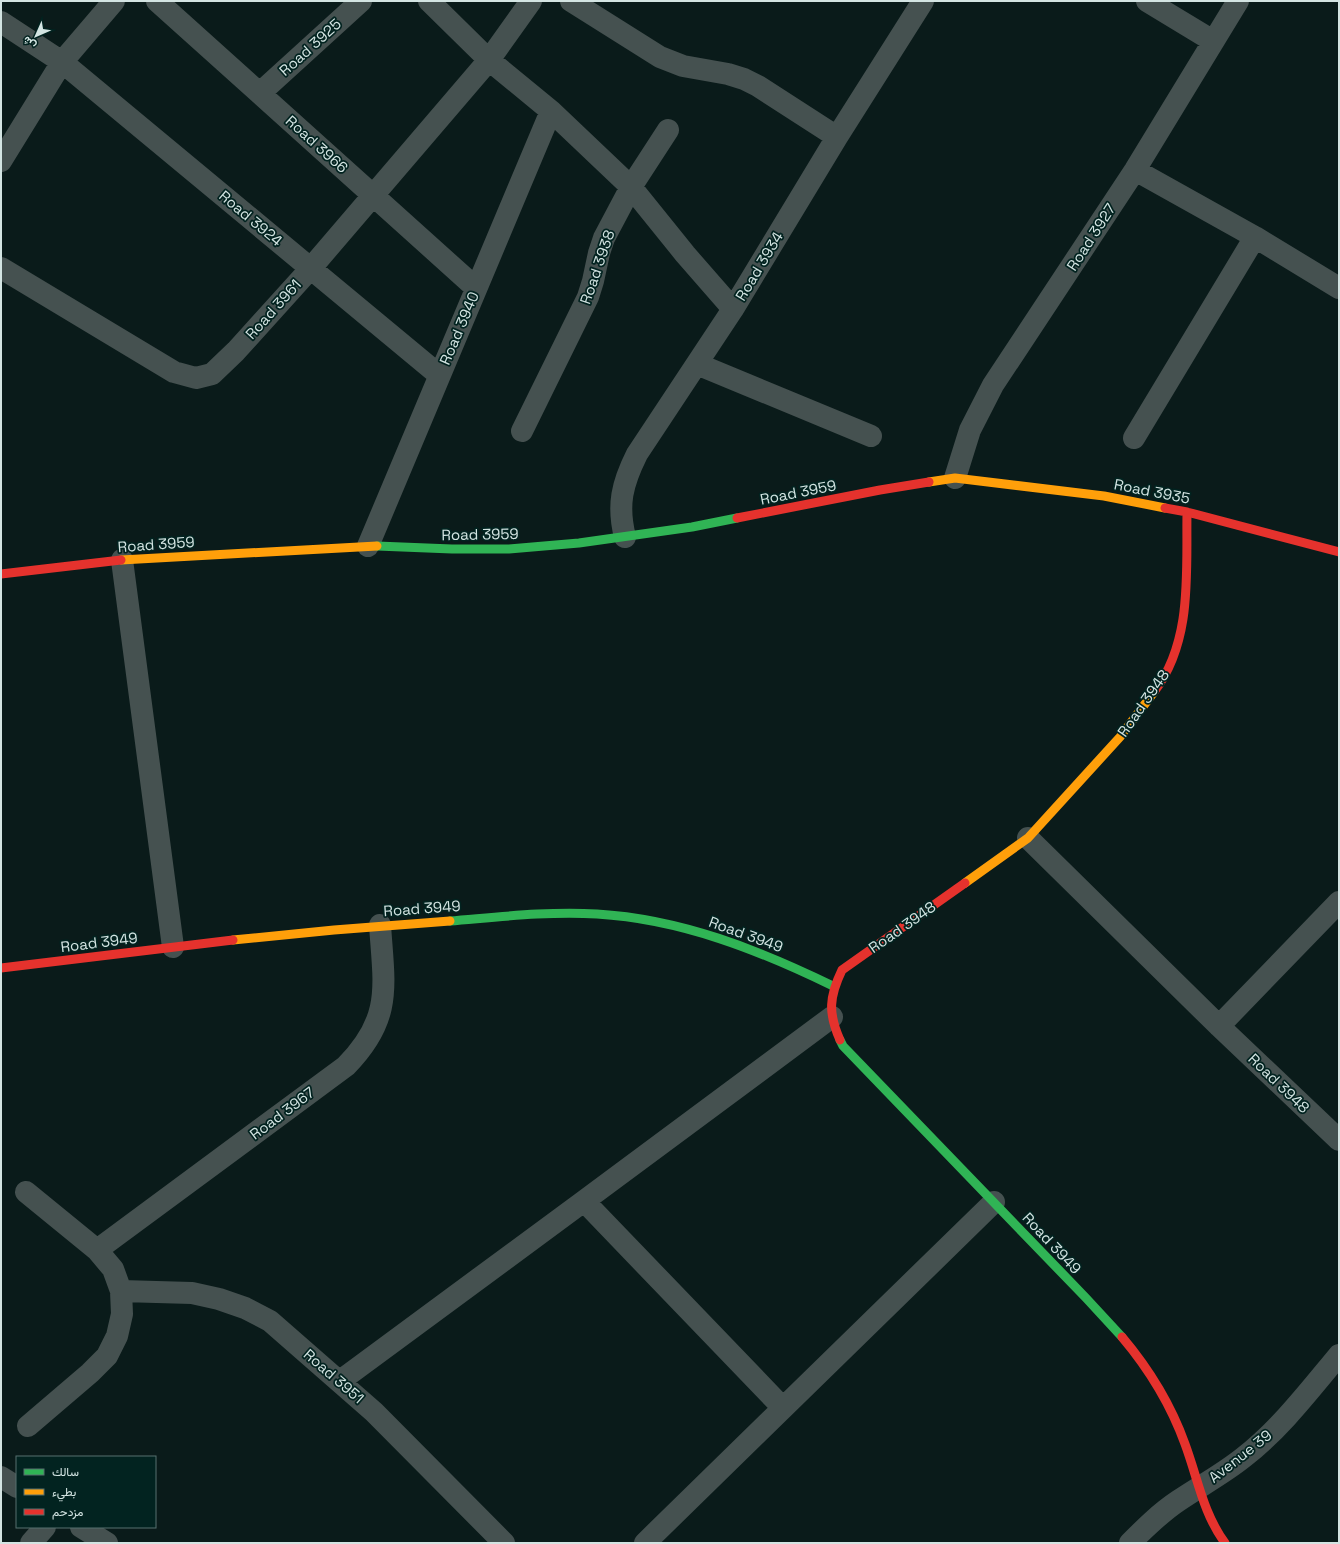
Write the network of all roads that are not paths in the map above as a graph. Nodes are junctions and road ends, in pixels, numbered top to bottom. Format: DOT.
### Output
graph roads {
  1 [pos="114,1"];
  2 [pos="157,1"];
  3 [pos="361,1"];
  4 [pos="429,1"];
  5 [pos="531,1"];
  6 [pos="571,1"];
  7 [pos="923,1"];
  8 [pos="1147,1"];
  9 [pos="1238,1"];
  10 [pos="1,22"];
  11 [pos="1213,41"];
  12 [pos="490,60"];
  13 [pos="62,62"];
  14 [pos="260,93"];
  15 [pos="551,111"];
  16 [pos="668,130"];
  17 [pos="837,137"];
  18 [pos="1,161"];
  19 [pos="1135,170"];
  20 [pos="631,187"];
  21 [pos="373,195"];
  22 [pos="1255,237"];
  23 [pos="1,268"];
  24 [pos="311,268"];
  25 [pos="476,288"];
  26 [pos="1339,288"];
  27 [pos="733,309"];
  28 [pos="697,364"];
  29 [pos="439,376"];
  30 [pos="522,431"];
  31 [pos="871,436"];
  32 [pos="1134,438"];
  33 [pos="955,478"];
  34 [pos="1187,512"];
  35 [pos="625,537"];
  36 [pos="368,546"];
  37 [pos="1339,552"];
  38 [pos="122,560"];
  39 [pos="1,574"];
  40 [pos="1028,838"];
  41 [pos="1339,902"];
  42 [pos="380,925"];
  43 [pos="173,947"];
  44 [pos="1,968"];
  45 [pos="834,986"];
  46 [pos="832,1017"];
  47 [pos="1219,1026"];
  48 [pos="843,1046"];
  49 [pos="1339,1140"];
  50 [pos="26,1192"];
  51 [pos="584,1201"];
  52 [pos="994,1202"];
  53 [pos="97,1250"];
  54 [pos="121,1291"];
  55 [pos="1339,1356"];
  56 [pos="340,1381"];
  57 [pos="783,1408"];
  58 [pos="28,1426"];
  59 [pos="1,1477"];
  60 [pos="16,1486"];
  61 [pos="1198,1488"];
  62 [pos="44,1528"];
  63 [pos="83,1528"];
  64 [pos="31,1543"];
  65 [pos="107,1543"];
  66 [pos="504,1543"];
  67 [pos="645,1543"];
  68 [pos="1130,1543"];
  69 [pos="1224,1543"];
  1 -- 13 [label="street"];
  2 -- 14 [label="street, Road 3966"];
  3 -- 14 [label="street, Road 3925"];
  4 -- 12 [label="street"];
  5 -- 12 [label="street, Road 3961"];
  6 -- 17 [label="street"];
  7 -- 17 [label="street, Road 3934"];
  8 -- 11 [label="street"];
  9 -- 11 [label="street, Road 3927"];
  10 -- 13 [label="street"];
  11 -- 19 [label="street, Road 3927"];
  12 -- 15 [label="street"];
  12 -- 21 [label="street, Road 3961"];
  13 -- 18 [label="street"];
  13 -- 24 [label="street, Road 3924"];
  14 -- 21 [label="street, Road 3966"];
  15 -- 20 [label="street"];
  15 -- 25 [label="street, Road 3940"];
  16 -- 20 [label="street, Road 3938"];
  17 -- 27 [label="street, Road 3934"];
  19 -- 22 [label="street"];
  19 -- 33 [label="street, Road 3927"];
  20 -- 27 [label="street"];
  20 -- 30 [label="street, Road 3938"];
  21 -- 24 [label="street, Road 3961"];
  21 -- 25 [label="street, Road 3966"];
  22 -- 26 [label="street"];
  22 -- 32 [label="street"];
  23 -- 24 [label="street, Road 3961"];
  24 -- 29 [label="street, Road 3924"];
  25 -- 29 [label="street, Road 3940"];
  27 -- 28 [label="street, Road 3934"];
  28 -- 31 [label="street"];
  28 -- 35 [label="street, Road 3934"];
  29 -- 36 [label="street, Road 3940"];
  33 -- 34 [label="street, Road 3935"];
  33 -- 35 [label="street, Road 3959"];
  34 -- 37 [label="street, Road 3935"];
  34 -- 40 [label="street, Road 3948"];
  35 -- 36 [label="street, Road 3959"];
  36 -- 38 [label="street, Road 3959"];
  38 -- 39 [label="street, Road 3959"];
  38 -- 43 [label="street"];
  40 -- 45 [label="street, Road 3948"];
  40 -- 47 [label="street, Road 3948"];
  41 -- 47 [label="street"];
  42 -- 43 [label="street, Road 3949"];
  42 -- 45 [label="street, Road 3949"];
  42 -- 53 [label="street, Road 3967"];
  43 -- 44 [label="street, Road 3949"];
  45 -- 46 [label="street, Road 3948"];
  46 -- 48 [label="street, Road 3948"];
  46 -- 51 [label="street"];
  47 -- 49 [label="street, Road 3948"];
  48 -- 52 [label="street, Road 3949"];
  50 -- 53 [label="street"];
  51 -- 56 [label="street"];
  51 -- 57 [label="street"];
  52 -- 57 [label="street"];
  52 -- 61 [label="street, Road 3949"];
  53 -- 54 [label="street"];
  54 -- 56 [label="street, Road 3951"];
  54 -- 58 [label="street"];
  55 -- 61 [label="street, Avenue 39"];
  56 -- 66 [label="street, Road 3951"];
  57 -- 67 [label="street"];
  59 -- 60 [label="street"];
  61 -- 68 [label="street, Avenue 39"];
  61 -- 69 [label="street, Road 3949"];
  62 -- 64 [label="street"];
  63 -- 65 [label="street"];
}
